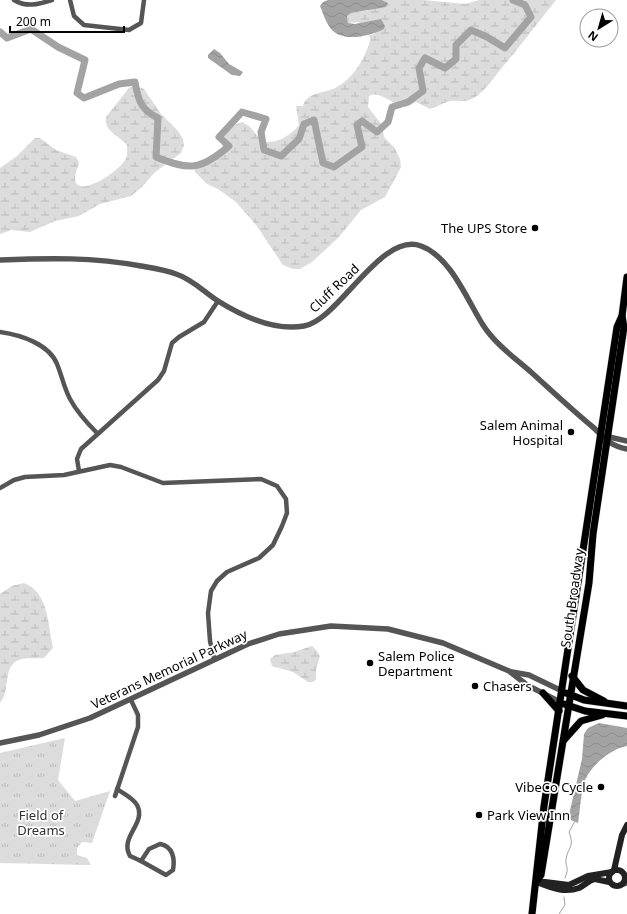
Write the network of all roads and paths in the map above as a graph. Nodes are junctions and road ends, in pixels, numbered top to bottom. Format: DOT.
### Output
graph roads {
  1 [pos="14,0"];
  2 [pos="52,0"];
  3 [pos="70,0"];
  4 [pos="144,0"];
  5 [pos="0,260"];
  6 [pos="627,277"];
  7 [pos="218,301"];
  8 [pos="0,332"];
  9 [pos="97,433"];
  10 [pos="605,438"];
  11 [pos="627,441"];
  12 [pos="627,449"];
  13 [pos="79,471"];
  14 [pos="0,488"];
  15 [pos="214,658"];
  16 [pos="509,671"];
  17 [pos="572,676"];
  18 [pos="562,691"];
  19 [pos="543,693"];
  20 [pos="570,695"];
  21 [pos="131,700"];
  22 [pos="560,702"];
  23 [pos="614,704"];
  24 [pos="568,706"];
  25 [pos="627,706"];
  26 [pos="559,711"];
  27 [pos="609,714"];
  28 [pos="627,716"];
  29 [pos="564,740"];
  30 [pos="0,743"];
  31 [pos="117,789"];
  32 [pos="115,796"];
  33 [pos="627,825"];
  34 [pos="627,828"];
  35 [pos="141,861"];
  36 [pos="613,871"];
  37 [pos="625,879"];
  38 [pos="536,882"];
  39 [pos="609,882"];
  40 [pos="532,914"];
  1 -- 2 [label="street"];
  3 -- 4 [label="street"];
  5 -- 7 [label="street, Cluff Road"];
  6 -- 10 [label="main road, South Broadway"];
  7 -- 9 [label="street"];
  7 -- 10 [label="street, Cluff Road"];
  8 -- 9 [label="street"];
  9 -- 13 [label="street"];
  10 -- 11 [label="street"];
  10 -- 12 [label="street"];
  10 -- 17 [label="main road, South Broadway"];
  10 -- 18 [label="main road, South Broadway"];
  13 -- 14 [label="street"];
  13 -- 15 [label="street"];
  15 -- 16 [label="street, Veterans Memorial Parkway"];
  15 -- 21 [label="street, Veterans Memorial Parkway"];
  16 -- 18 [label="street, Veterans Memorial Parkway"];
  16 -- 19 [label="street, Veterans Memorial Parkway"];
  17 -- 20 [label="main road, South Broadway"];
  17 -- 23 [label="main road"];
  18 -- 20 [label="main road"];
  18 -- 22 [label="main road, South Broadway"];
  19 -- 22 [label="street, Veterans Memorial Parkway"];
  19 -- 26 [label="main road"];
  20 -- 23 [label="main road"];
  20 -- 24 [label="main road, South Broadway"];
  21 -- 30 [label="street, Veterans Memorial Parkway"];
  21 -- 31 [label="street"];
  22 -- 24 [label="main road"];
  22 -- 26 [label="main road, South Broadway"];
  23 -- 25 [label="main road"];
  24 -- 27 [label="main road"];
  24 -- 29 [label="main road, South Broadway"];
  26 -- 38 [label="main road, South Broadway"];
  27 -- 28 [label="main road"];
  27 -- 29 [label="main road"];
  29 -- 38 [label="main road, South Broadway"];
  31 -- 32 [label="street"];
  31 -- 35 [label="street"];
  33 -- 36 [label="main road"];
  34 -- 37 [label="main road"];
  35 -- 35 [label="street"];
  36 -- 37 [label="main road"];
  36 -- 38 [label="main road"];
  36 -- 39 [label="main road"];
  37 -- 39 [label="main road"];
  38 -- 39 [label="main road"];
  38 -- 40 [label="main road, South Broadway"];
}
